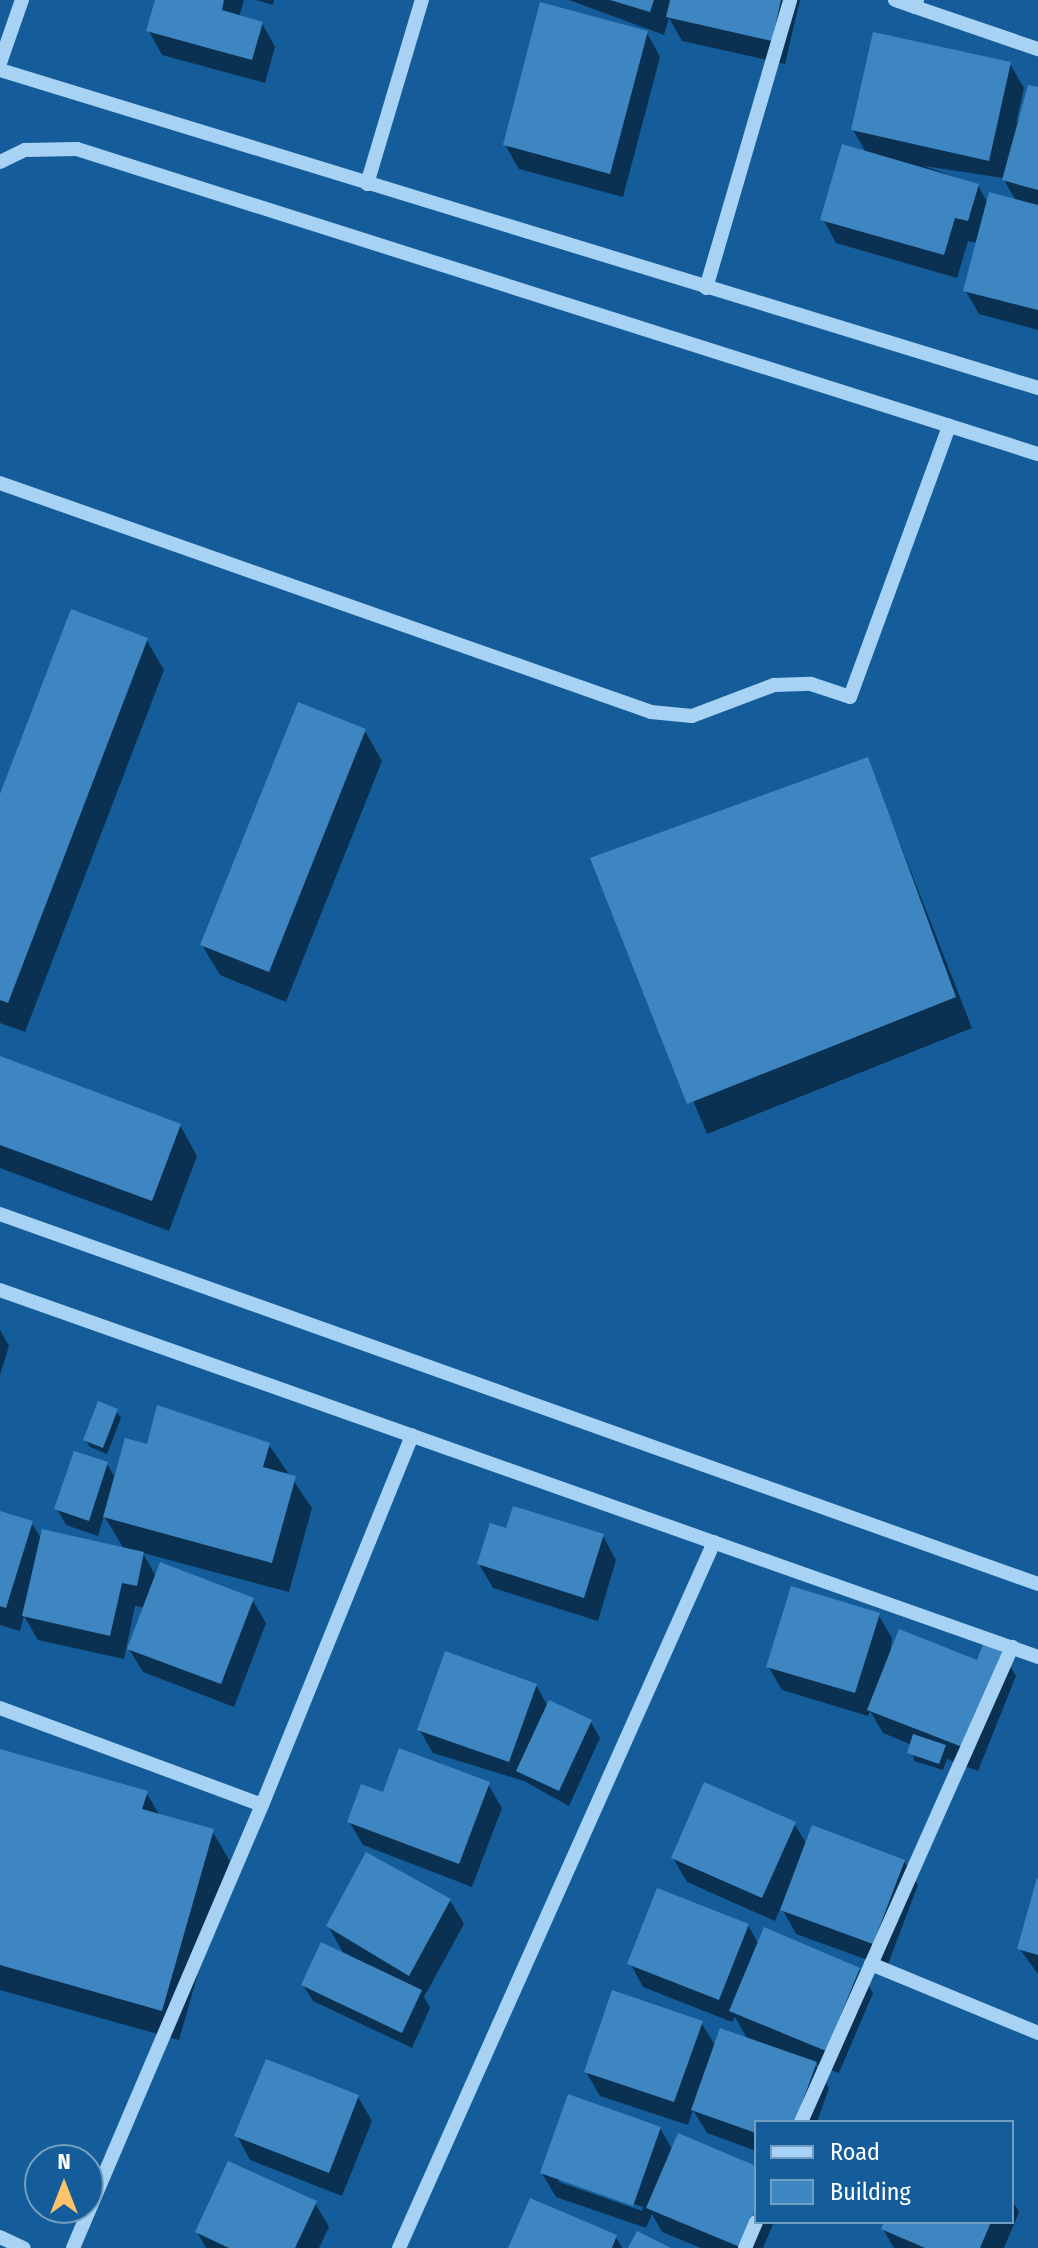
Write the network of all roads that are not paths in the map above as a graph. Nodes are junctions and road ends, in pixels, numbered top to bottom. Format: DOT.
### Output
graph roads {
  1 [pos="22,0"];
  2 [pos="422,0"];
  3 [pos="790,0"];
  4 [pos="895,0"];
  5 [pos="916,3"];
  6 [pos="1038,49"];
  7 [pos="0,63"];
  8 [pos="0,70"];
  9 [pos="0,162"];
  10 [pos="367,184"];
  11 [pos="706,288"];
  12 [pos="1038,388"];
  13 [pos="949,426"];
  14 [pos="1038,454"];
  15 [pos="0,483"];
  16 [pos="0,1214"];
  17 [pos="0,1290"];
  18 [pos="412,1435"];
  19 [pos="714,1542"];
  20 [pos="1038,1584"];
  21 [pos="1012,1647"];
  22 [pos="1038,1657"];
  23 [pos="0,1708"];
  24 [pos="262,1805"];
  25 [pos="871,1964"];
  26 [pos="1038,2033"];
  27 [pos="802,2120"];
  28 [pos="755,2224"];
  29 [pos="0,2237"];
  30 [pos="24,2248"];
  31 [pos="73,2248"];
  32 [pos="399,2248"];
  33 [pos="745,2248"];
  1 -- 7 [label="street"];
  2 -- 10 [label="street"];
  3 -- 11 [label="street"];
  4 -- 5 [label="street"];
  5 -- 6 [label="street"];
  8 -- 10 [label="street"];
  9 -- 13 [label="street"];
  10 -- 11 [label="street"];
  11 -- 12 [label="street"];
  13 -- 14 [label="street"];
  13 -- 15 [label="street"];
  16 -- 20 [label="street"];
  17 -- 18 [label="street"];
  18 -- 19 [label="street"];
  18 -- 24 [label="street"];
  19 -- 21 [label="street"];
  19 -- 32 [label="street"];
  21 -- 22 [label="street"];
  21 -- 25 [label="street"];
  23 -- 24 [label="street"];
  24 -- 31 [label="street"];
  25 -- 26 [label="street"];
  25 -- 27 [label="street"];
  28 -- 33 [label="street"];
  29 -- 30 [label="street"];
}
